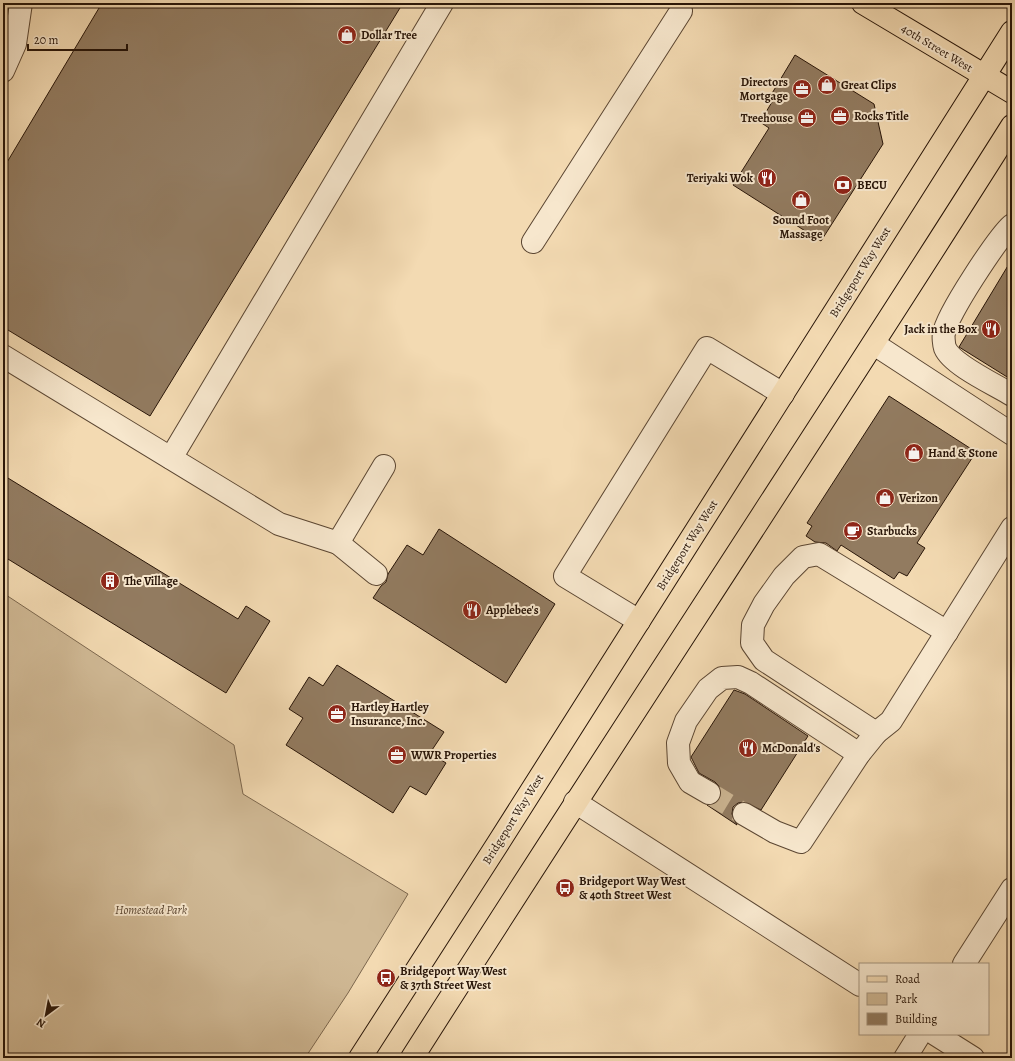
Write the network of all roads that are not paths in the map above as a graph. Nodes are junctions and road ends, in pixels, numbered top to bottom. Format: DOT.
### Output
graph roads {
  1 [pos="21,3"];
  2 [pos="442,3"];
  3 [pos="863,3"];
  4 [pos="680,11"];
  5 [pos="1012,32"];
  6 [pos="3,71"];
  7 [pos="986,76"];
  8 [pos="1012,92"];
  9 [pos="1012,126"];
  10 [pos="1012,225"];
  11 [pos="533,242"];
  12 [pos="874,344"];
  13 [pos="3,356"];
  14 [pos="783,394"];
  15 [pos="1012,395"];
  16 [pos="1012,434"];
  17 [pos="171,458"];
  18 [pos="384,466"];
  19 [pos="1012,528"];
  20 [pos="338,543"];
  21 [pos="376,574"];
  22 [pos="639,621"];
  23 [pos="947,632"];
  24 [pos="876,733"];
  25 [pos="859,754"];
  26 [pos="709,793"];
  27 [pos="574,802"];
  28 [pos="744,814"];
  29 [pos="1012,889"];
  30 [pos="965,963"];
  31 [pos="859,985"];
  32 [pos="919,1035"];
  33 [pos="937,1035"];
  34 [pos="360,1058"];
  35 [pos="412,1058"];
  36 [pos="905,1058"];
  37 [pos="973,1058"];
  1 -- 6 [label="lane"];
  2 -- 17 [label="lane"];
  3 -- 7 [label="main road, 40th Street West"];
  4 -- 11 [label="lane"];
  5 -- 7 [label="main road, Bridgeport Way West"];
  7 -- 8 [label="main road, 40th Street West"];
  7 -- 14 [label="main road, Bridgeport Way West"];
  9 -- 12 [label="main road"];
  10 -- 15 [label="lane"];
  12 -- 16 [label="lane"];
  12 -- 27 [label="main road"];
  13 -- 17 [label="lane"];
  14 -- 22 [label="main road, Bridgeport Way West"];
  14 -- 22 [label="lane"];
  17 -- 20 [label="lane"];
  18 -- 20 [label="lane"];
  19 -- 23 [label="lane"];
  20 -- 21 [label="lane"];
  22 -- 34 [label="main road, Bridgeport Way West"];
  23 -- 24 [label="lane"];
  23 -- 24 [label="lane"];
  24 -- 25 [label="lane"];
  25 -- 26 [label="lane"];
  25 -- 28 [label="lane"];
  27 -- 31 [label="lane"];
  27 -- 35 [label="main road"];
  29 -- 30 [label="lane"];
  32 -- 36 [label="lane"];
  33 -- 37 [label="lane"];
}
